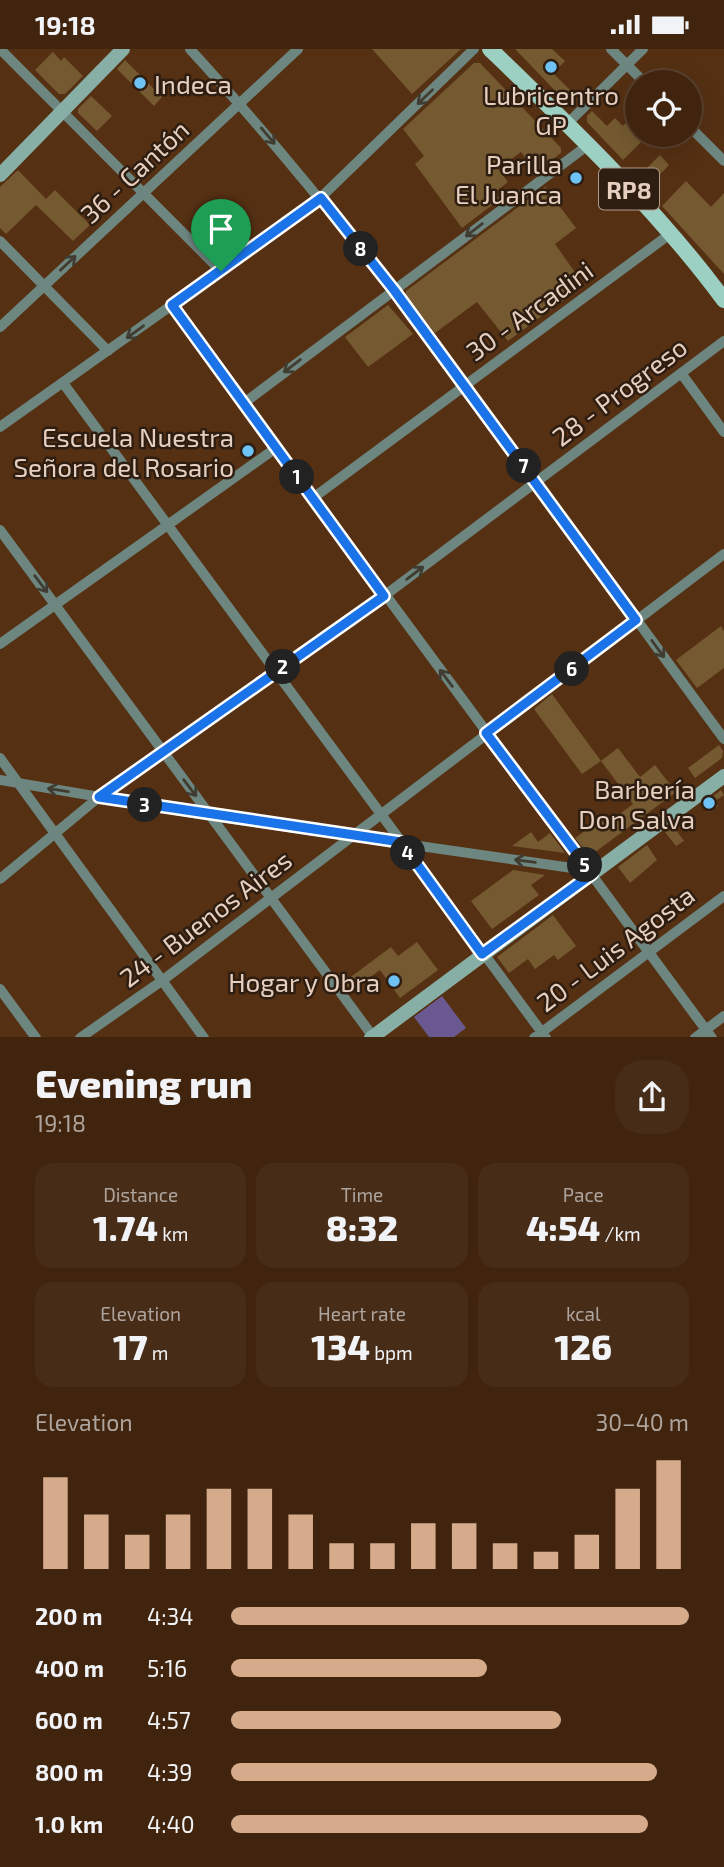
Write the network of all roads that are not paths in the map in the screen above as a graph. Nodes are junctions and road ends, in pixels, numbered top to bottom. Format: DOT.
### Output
graph roads {
  1 [pos="0,49"];
  2 [pos="123,49"];
  3 [pos="190,49"];
  4 [pos="298,49"];
  5 [pos="474,49"];
  6 [pos="490,49"];
  7 [pos="611,49"];
  8 [pos="643,49"];
  9 [pos="627,65"];
  10 [pos="632,70"];
  11 [pos="241,105"];
  12 [pos="62,110"];
  13 [pos="567,124"];
  14 [pos="702,139"];
  15 [pos="588,145"];
  16 [pos="724,161"];
  17 [pos="0,175"];
  18 [pos="145,191"];
  19 [pos="321,198"];
  20 [pos="670,234"];
  21 [pos="0,241"];
  22 [pos="221,271"];
  23 [pos="45,285"];
  24 [pos="394,290"];
  25 [pos="724,300"];
  26 [pos="172,305"];
  27 [pos="0,327"];
  28 [pos="724,341"];
  29 [pos="108,351"];
  30 [pos="681,373"];
  31 [pos="63,383"];
  32 [pos="464,385"];
  33 [pos="244,403"];
  34 [pos="0,428"];
  35 [pos="724,432"];
  36 [pos="276,448"];
  37 [pos="536,483"];
  38 [pos="313,498"];
  39 [pos="166,525"];
  40 [pos="0,530"];
  41 [pos="724,554"];
  42 [pos="384,596"];
  43 [pos="56,605"];
  44 [pos="636,620"];
  45 [pos="0,644"];
  46 [pos="276,673"];
  47 [pos="486,733"];
  48 [pos="724,739"];
  49 [pos="163,751"];
  50 [pos="0,758"];
  51 [pos="724,776"];
  52 [pos="0,780"];
  53 [pos="19,784"];
  54 [pos="99,797"];
  55 [pos="379,814"];
  56 [pos="211,816"];
  57 [pos="56,832"];
  58 [pos="352,835"];
  59 [pos="401,842"];
  60 [pos="592,874"];
  61 [pos="0,879"];
  62 [pos="724,895"];
  63 [pos="271,897"];
  64 [pos="650,952"];
  65 [pos="482,954"];
  66 [pos="163,980"];
  67 [pos="1,991"];
  68 [pos="724,1016"];
  69 [pos="709,1033"];
  70 [pos="540,1036"];
  71 [pos="35,1037"];
  72 [pos="81,1037"];
  73 [pos="203,1037"];
  74 [pos="373,1037"];
  1 -- 12 [label="street"];
  2 -- 12 [label="street"];
  3 -- 11 [label="street"];
  4 -- 11 [label="street, 36 - Cantón"];
  5 -- 19 [label="street, one-way"];
  6 -- 13 [label="main road, RP8"];
  7 -- 9 [label="street"];
  8 -- 9 [label="street"];
  9 -- 10 [label="street"];
  9 -- 13 [label="street"];
  11 -- 18 [label="street, 36 - Cantón"];
  11 -- 19 [label="street, one-way"];
  12 -- 17 [label="street"];
  12 -- 18 [label="street"];
  13 -- 15 [label="main road, RP8"];
  14 -- 16 [label="street"];
  15 -- 20 [label="main road, RP8"];
  15 -- 24 [label="street, one-way"];
  18 -- 22 [label="street"];
  23 -- 18 [label="street, 36 - Cantón, one-way"];
  19 -- 22 [label="street"];
  19 -- 24 [label="street"];
  20 -- 25 [label="main road, RP8"];
  20 -- 32 [label="street, 30 - Arcadini"];
  21 -- 23 [label="street"];
  22 -- 26 [label="street"];
  23 -- 27 [label="street, 36 - Cantón"];
  23 -- 29 [label="street"];
  24 -- 32 [label="street"];
  24 -- 33 [label="street, one-way"];
  26 -- 29 [label="street, one-way"];
  26 -- 33 [label="street"];
  28 -- 30 [label="street, 28 - Progreso"];
  29 -- 31 [label="street"];
  30 -- 35 [label="street"];
  30 -- 37 [label="street, 28 - Progreso"];
  31 -- 34 [label="street"];
  31 -- 39 [label="street"];
  32 -- 37 [label="street"];
  32 -- 38 [label="street, 30 - Arcadini"];
  33 -- 36 [label="street"];
  36 -- 38 [label="street"];
  36 -- 39 [label="street"];
  42 -- 37 [label="street, 28 - Progreso, one-way"];
  37 -- 44 [label="street"];
  38 -- 42 [label="street"];
  39 -- 43 [label="street"];
  39 -- 46 [label="street"];
  40 -- 43 [label="street, one-way"];
  41 -- 44 [label="street, 24 - Buenos Aires"];
  42 -- 46 [label="street, 28 - Progreso"];
  47 -- 42 [label="street, one-way"];
  43 -- 45 [label="street"];
  43 -- 49 [label="street"];
  44 -- 47 [label="street, 24 - Buenos Aires"];
  44 -- 48 [label="street, one-way"];
  46 -- 49 [label="street, 28 - Progreso"];
  46 -- 55 [label="street"];
  47 -- 55 [label="street, 24 - Buenos Aires"];
  47 -- 60 [label="street"];
  49 -- 54 [label="street, 28 - Progreso"];
  49 -- 56 [label="street, one-way"];
  50 -- 53 [label="street"];
  51 -- 60 [label="street"];
  52 -- 53 [label="street"];
  54 -- 53 [label="street, one-way"];
  53 -- 57 [label="street"];
  54 -- 56 [label="street"];
  54 -- 57 [label="street, 28 - Progreso"];
  55 -- 58 [label="street, 24 - Buenos Aires"];
  55 -- 59 [label="street"];
  56 -- 58 [label="street"];
  56 -- 63 [label="street"];
  57 -- 61 [label="street, 28 - Progreso"];
  57 -- 66 [label="street"];
  58 -- 59 [label="street"];
  58 -- 63 [label="street, 24 - Buenos Aires"];
  60 -- 59 [label="street, one-way"];
  59 -- 65 [label="street"];
  60 -- 64 [label="street"];
  60 -- 65 [label="street"];
  62 -- 64 [label="street, 20 - Luis Agosta"];
  63 -- 66 [label="street, 24 - Buenos Aires"];
  63 -- 74 [label="street"];
  64 -- 69 [label="street"];
  64 -- 70 [label="street, 20 - Luis Agosta"];
  65 -- 70 [label="street"];
  65 -- 74 [label="street"];
  66 -- 72 [label="street, 24 - Buenos Aires"];
  66 -- 73 [label="street"];
  67 -- 71 [label="street"];
  68 -- 69 [label="street"];
}
